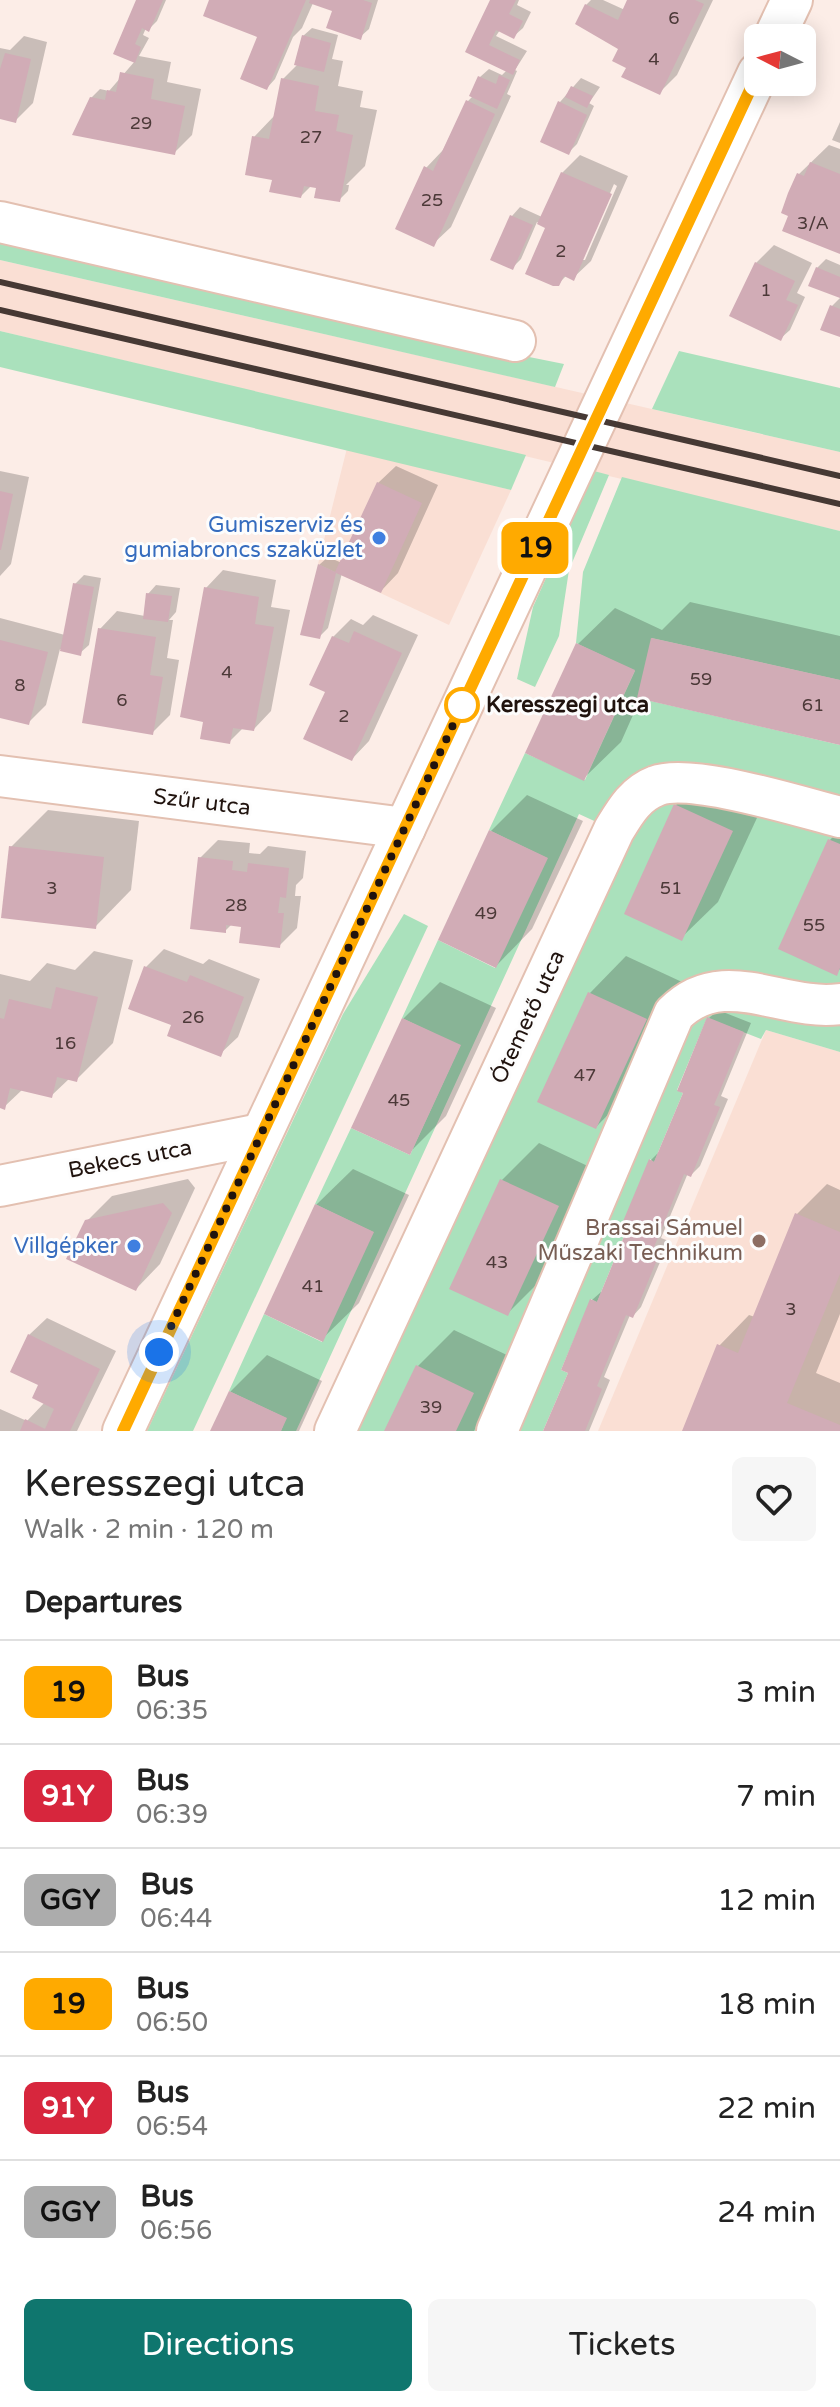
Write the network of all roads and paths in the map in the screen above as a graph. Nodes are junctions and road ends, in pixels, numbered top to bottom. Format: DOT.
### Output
graph roads {
  1 [pos="792,0"];
  2 [pos="781,24"];
  3 [pos="747,96"];
  4 [pos="0,222"];
  5 [pos="515,341"];
  6 [pos="0,776"];
  7 [pos="840,817"];
  8 [pos="405,828"];
  9 [pos="840,1004"];
  10 [pos="260,1134"];
  11 [pos="0,1186"];
  12 [pos="123,1431"];
  13 [pos="335,1431"];
  14 [pos="497,1431"];
  1 -- 2 [label="street"];
  3 -- 8 [label="street"];
  4 -- 5 [label="street"];
  6 -- 8 [label="street, Szűr utca"];
  7 -- 13 [label="street, Ótemető utca"];
  8 -- 10 [label="street"];
  9 -- 14 [label="street"];
  10 -- 11 [label="street, Bekecs utca"];
  10 -- 12 [label="street"];
}
